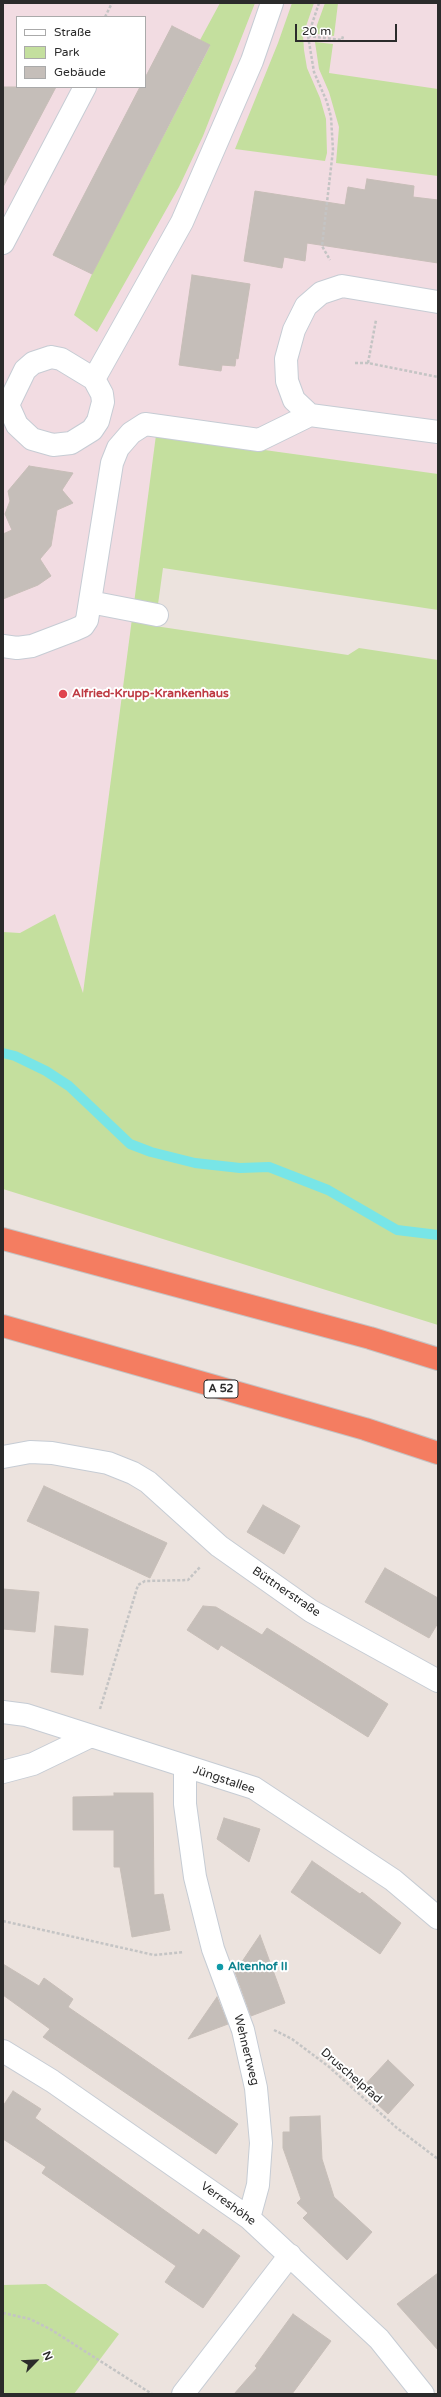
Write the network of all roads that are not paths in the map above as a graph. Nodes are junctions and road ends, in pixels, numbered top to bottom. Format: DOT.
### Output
graph roads {
  1 [pos="272,3"];
  2 [pos="84,88"];
  3 [pos="3,243"];
  4 [pos="438,302"];
  5 [pos="94,379"];
  6 [pos="310,415"];
  7 [pos="438,432"];
  8 [pos="90,602"];
  9 [pos="157,615"];
  10 [pos="3,646"];
  11 [pos="3,1239"];
  12 [pos="3,1326"];
  13 [pos="438,1360"];
  14 [pos="438,1453"];
  15 [pos="3,1457"];
  16 [pos="438,1681"];
  17 [pos="3,1712"];
  18 [pos="91,1736"];
  19 [pos="185,1767"];
  20 [pos="3,1772"];
  21 [pos="438,1918"];
  22 [pos="3,2051"];
  23 [pos="249,2218"];
  24 [pos="290,2255"];
  25 [pos="183,2394"];
  26 [pos="423,2394"];
  1 -- 5 [label="street"];
  2 -- 3 [label="street"];
  4 -- 6 [label="street"];
  5 -- 5 [label="street"];
  6 -- 7 [label="street"];
  6 -- 8 [label="street"];
  8 -- 9 [label="street"];
  8 -- 10 [label="street"];
  11 -- 13 [label="highway"];
  12 -- 14 [label="highway, A 52"];
  15 -- 16 [label="street, Büttnerstraße"];
  17 -- 18 [label="street, Jüngstallee"];
  18 -- 19 [label="street, Jüngstallee"];
  18 -- 20 [label="street"];
  19 -- 21 [label="street, Jüngstallee"];
  19 -- 23 [label="street, Wehnertweg"];
  22 -- 23 [label="street, Verreshöhe"];
  23 -- 24 [label="street, Verreshöhe"];
  24 -- 25 [label="street"];
  24 -- 26 [label="street, Verreshöhe"];
}
